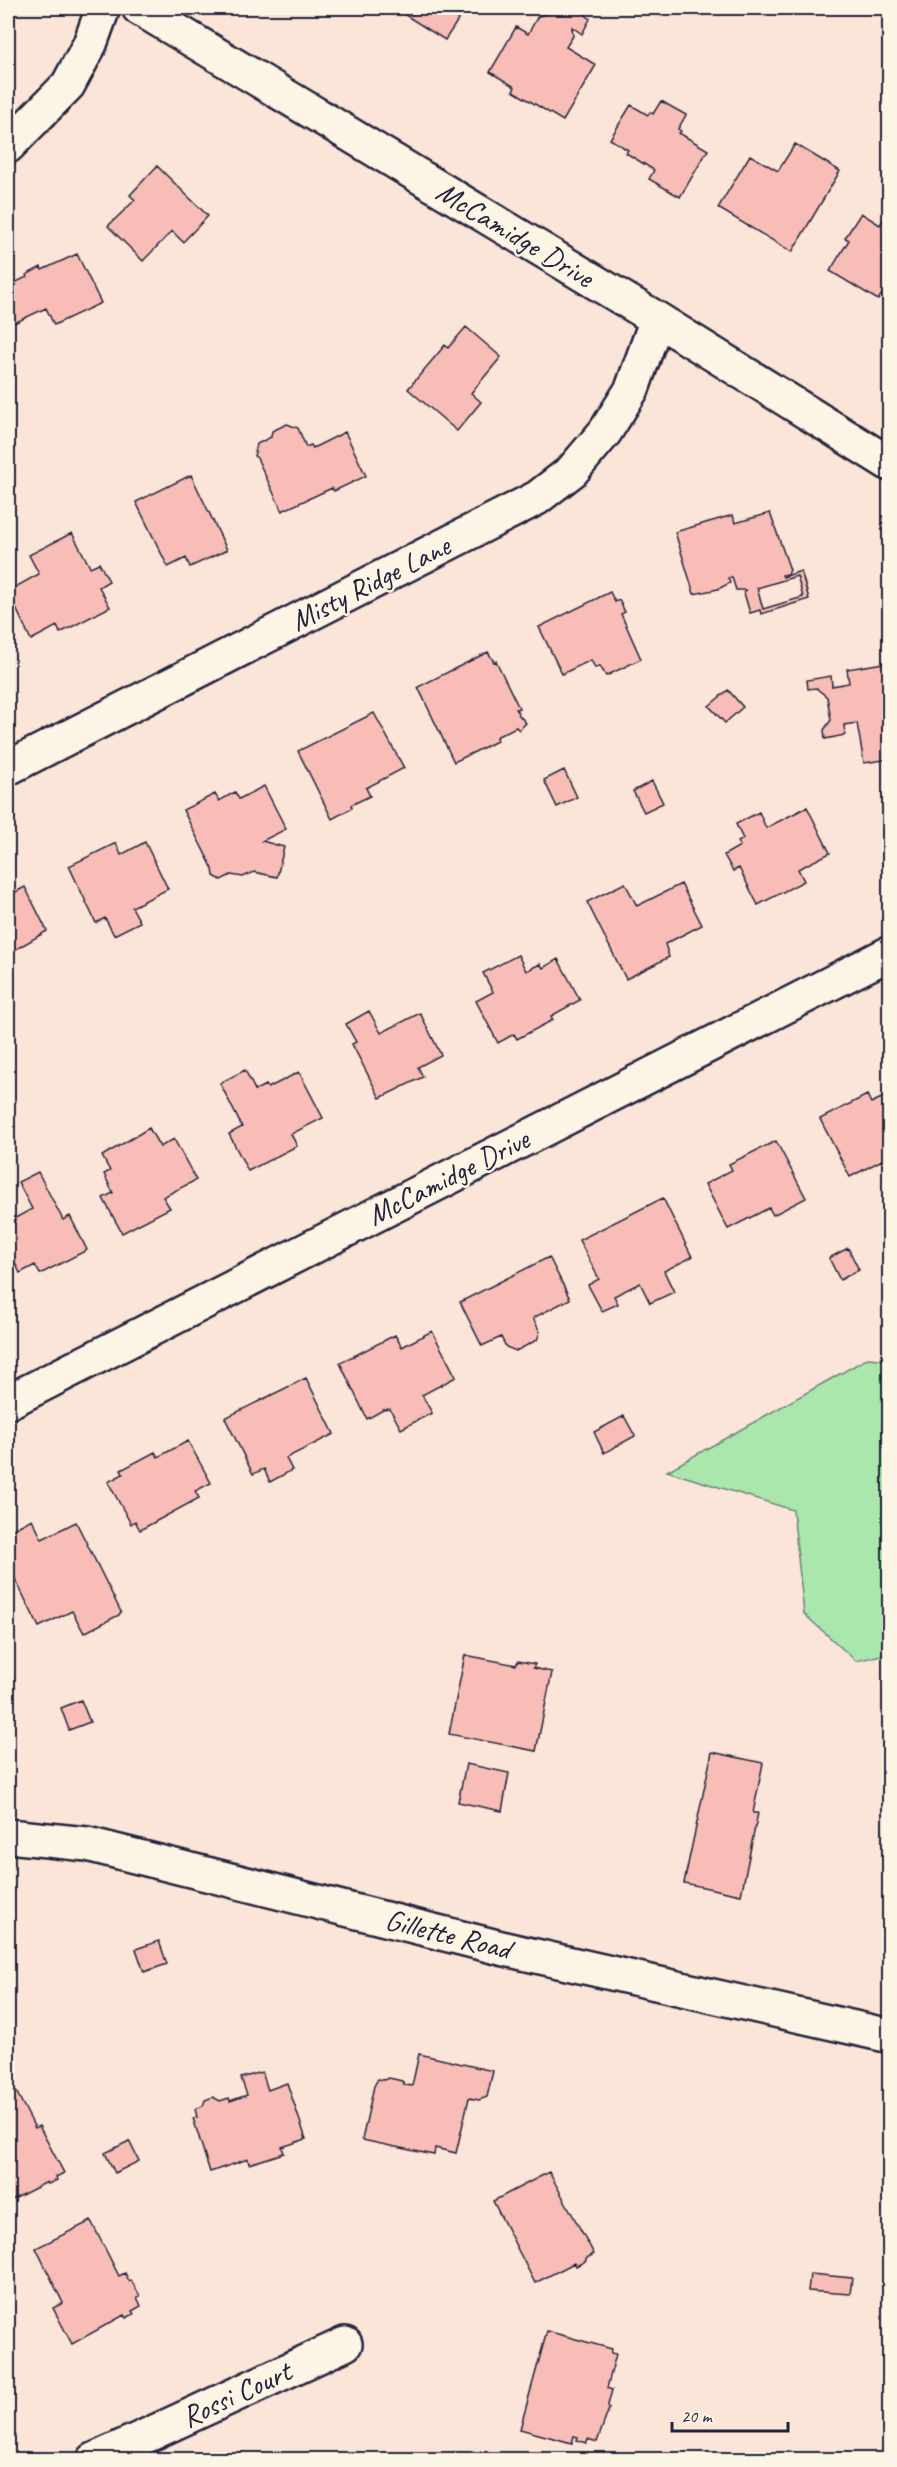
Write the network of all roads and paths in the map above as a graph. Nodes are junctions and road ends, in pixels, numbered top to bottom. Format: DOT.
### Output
graph roads {
  1 [pos="103,8"];
  2 [pos="139,8"];
  3 [pos="8,146"];
  4 [pos="657,319"];
  5 [pos="890,464"];
  6 [pos="8,768"];
  7 [pos="890,953"];
  8 [pos="8,1402"];
  9 [pos="8,1836"];
  10 [pos="890,2036"];
  11 [pos="345,2344"];
  12 [pos="94,2460"];
  1 -- 3 [label="street"];
  2 -- 4 [label="street, McCamidge Drive"];
  4 -- 5 [label="street, McCamidge Drive"];
  4 -- 6 [label="street, Misty Ridge Lane"];
  7 -- 8 [label="street, McCamidge Drive"];
  9 -- 10 [label="street, Gillette Road"];
  11 -- 12 [label="street, Rossi Court"];
}
